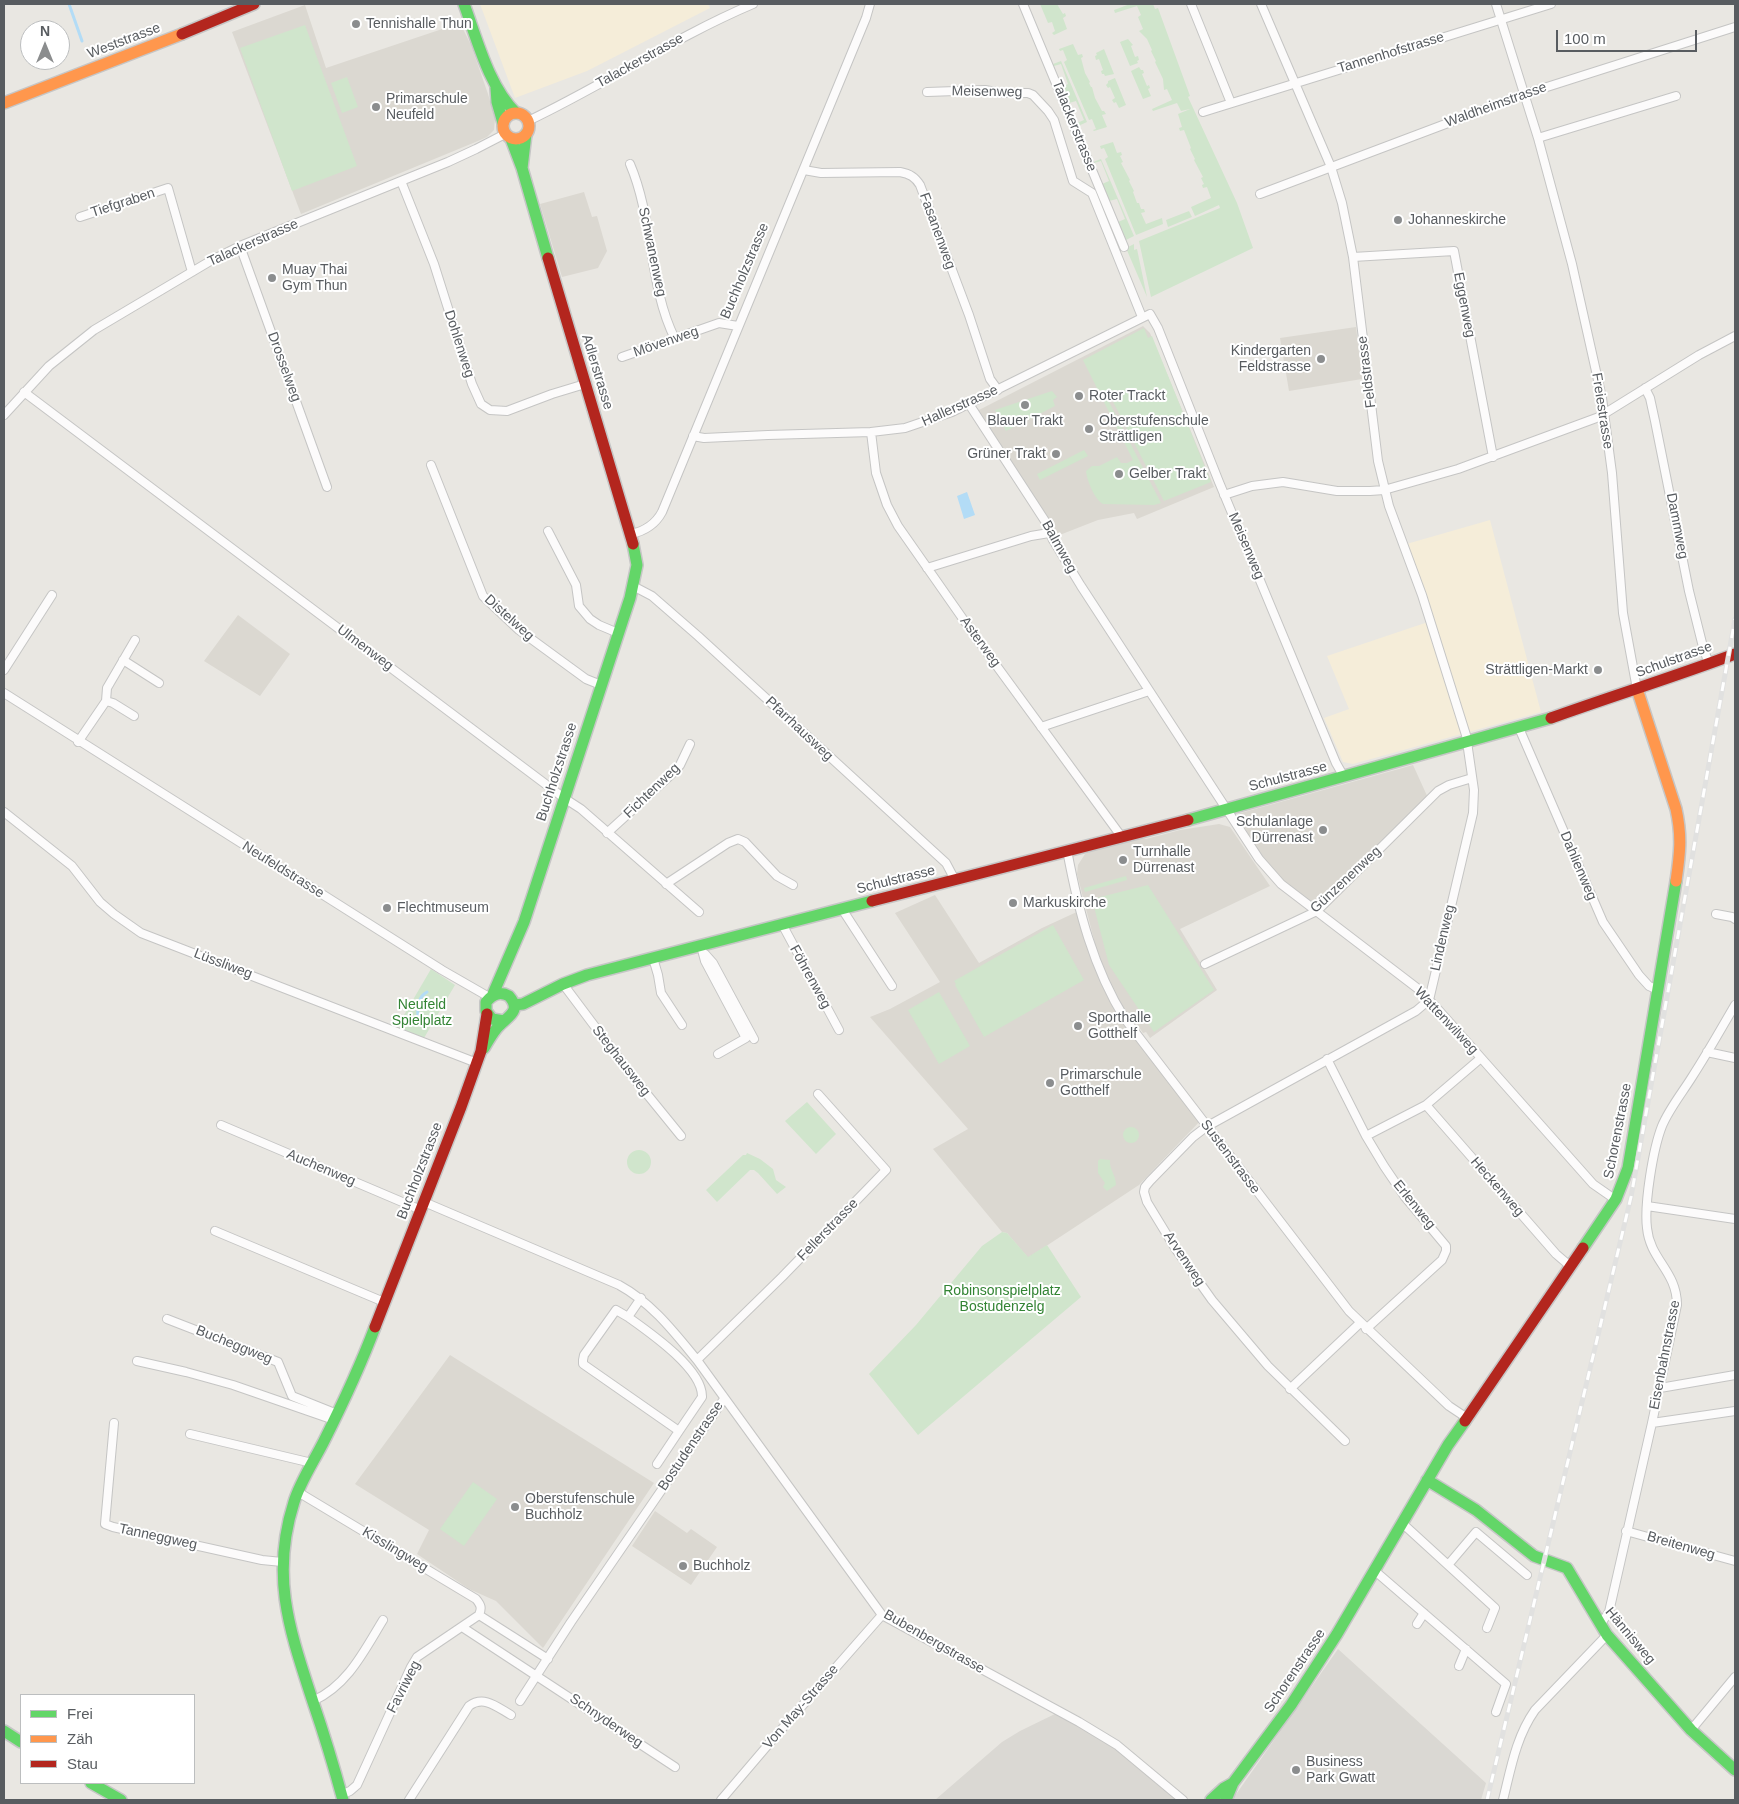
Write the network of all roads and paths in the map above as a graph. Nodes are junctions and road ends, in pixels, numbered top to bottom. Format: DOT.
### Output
graph roads {
  1 [pos="254,4"];
  2 [pos="464,4"];
  3 [pos="752,4"];
  4 [pos="870,4"];
  5 [pos="1023,4"];
  6 [pos="1191,4"];
  7 [pos="1261,4"];
  8 [pos="1496,4"];
  9 [pos="1551,4"];
  10 [pos="1501,19"];
  11 [pos="1735,27"];
  12 [pos="1294,82"];
  13 [pos="496,86"];
  14 [pos="927,92"];
  15 [pos="1525,94"];
  16 [pos="1676,96"];
  17 [pos="1231,103"];
  18 [pos="4,104"];
  19 [pos="1203,112"];
  20 [pos="516,113"];
  21 [pos="528,121"];
  22 [pos="506,132"];
  23 [pos="526,134"];
  24 [pos="1538,138"];
  25 [pos="630,164"];
  26 [pos="1331,167"];
  27 [pos="522,168"];
  28 [pos="804,170"];
  29 [pos="401,181"];
  30 [pos="1260,194"];
  31 [pos="80,217"];
  32 [pos="240,246"];
  33 [pos="1124,247"];
  34 [pos="1353,258"];
  35 [pos="192,272"];
  36 [pos="1146,315"];
  37 [pos="738,326"];
  38 [pos="1735,336"];
  39 [pos="675,339"];
  40 [pos="622,357"];
  41 [pos="585,384"];
  42 [pos="1645,388"];
  43 [pos="998,390"];
  44 [pos="24,392"];
  45 [pos="969,404"];
  46 [pos="1605,413"];
  47 [pos="4,414"];
  48 [pos="871,432"];
  49 [pos="693,436"];
  50 [pos="1492,457"];
  51 [pos="431,465"];
  52 [pos="327,487"];
  53 [pos="1384,490"];
  54 [pos="1224,494"];
  55 [pos="548,531"];
  56 [pos="1049,533"];
  57 [pos="631,534"];
  58 [pos="927,568"];
  59 [pos="633,586"];
  60 [pos="52,595"];
  61 [pos="618,633"];
  62 [pos="135,640"];
  63 [pos="1735,654"];
  64 [pos="123,660"];
  65 [pos="1709,664"];
  66 [pos="4,670"];
  67 [pos="159,683"];
  68 [pos="602,685"];
  69 [pos="1637,689"];
  70 [pos="1149,691"];
  71 [pos="4,693"];
  72 [pos="106,701"];
  73 [pos="134,716"];
  74 [pos="1041,727"];
  75 [pos="1519,728"];
  76 [pos="78,742"];
  77 [pos="1468,742"];
  78 [pos="690,744"];
  79 [pos="1344,777"];
  80 [pos="1472,778"];
  81 [pos="564,798"];
  82 [pos="1227,810"];
  83 [pos="4,812"];
  84 [pos="607,833"];
  85 [pos="1121,836"];
  86 [pos="1067,850"];
  87 [pos="955,880"];
  88 [pos="666,884"];
  89 [pos="793,885"];
  90 [pos="842,909"];
  91 [pos="1317,911"];
  92 [pos="699,912"];
  93 [pos="1716,914"];
  94 [pos="1735,919"];
  95 [pos="782,924"];
  96 [pos="702,949"];
  97 [pos="653,958"];
  98 [pos="1205,964"];
  99 [pos="508,967"];
  100 [pos="563,984"];
  101 [pos="892,986"];
  102 [pos="1658,990"];
  103 [pos="491,996"];
  104 [pos="511,1000"];
  105 [pos="1429,1000"];
  106 [pos="1735,1005"];
  107 [pos="486,1014"];
  108 [pos="504,1021"];
  109 [pos="682,1025"];
  110 [pos="839,1030"];
  111 [pos="754,1039"];
  112 [pos="481,1051"];
  113 [pos="1707,1052"];
  114 [pos="718,1054"];
  115 [pos="1481,1058"];
  116 [pos="1735,1058"];
  117 [pos="1327,1059"];
  118 [pos="477,1062"];
  119 [pos="818,1094"];
  120 [pos="1426,1105"];
  121 [pos="221,1125"];
  122 [pos="1206,1127"];
  123 [pos="681,1136"];
  124 [pos="1366,1136"];
  125 [pos="1616,1200"];
  126 [pos="422,1206"];
  127 [pos="1647,1206"];
  128 [pos="1735,1219"];
  129 [pos="215,1231"];
  130 [pos="1570,1266"];
  131 [pos="641,1298"];
  132 [pos="384,1302"];
  133 [pos="628,1317"];
  134 [pos="168,1319"];
  135 [pos="1360,1323"];
  136 [pos="1366,1330"];
  137 [pos="697,1360"];
  138 [pos="137,1361"];
  139 [pos="1735,1375"];
  140 [pos="1660,1388"];
  141 [pos="1290,1389"];
  142 [pos="724,1399"];
  143 [pos="1735,1411"];
  144 [pos="336,1417"];
  145 [pos="1467,1418"];
  146 [pos="114,1423"];
  147 [pos="1652,1423"];
  148 [pos="679,1431"];
  149 [pos="190,1434"];
  150 [pos="1345,1441"];
  151 [pos="312,1463"];
  152 [pos="657,1464"];
  153 [pos="1427,1480"];
  154 [pos="298,1492"];
  155 [pos="1402,1523"];
  156 [pos="1626,1531"];
  157 [pos="1735,1561"];
  158 [pos="282,1562"];
  159 [pos="1448,1565"];
  160 [pos="1375,1571"];
  161 [pos="1527,1575"];
  162 [pos="1424,1613"];
  163 [pos="479,1615"];
  164 [pos="882,1615"];
  165 [pos="383,1620"];
  166 [pos="1417,1624"];
  167 [pos="462,1627"];
  168 [pos="1487,1628"];
  169 [pos="1604,1630"];
  170 [pos="1466,1649"];
  171 [pos="548,1659"];
  172 [pos="1459,1666"];
  173 [pos="537,1675"];
  174 [pos="1735,1677"];
  175 [pos="313,1701"];
  176 [pos="520,1701"];
  177 [pos="1496,1712"];
  178 [pos="511,1715"];
  179 [pos="1691,1730"];
  180 [pos="4,1731"];
  181 [pos="20,1741"];
  182 [pos="675,1766"];
  183 [pos="1734,1768"];
  184 [pos="1233,1783"];
  185 [pos="93,1784"];
  186 [pos="342,1798"];
  187 [pos="121,1800"];
  188 [pos="409,1800"];
  189 [pos="721,1800"];
  190 [pos="1183,1800"];
  191 [pos="1211,1800"];
  192 [pos="1226,1800"];
  193 [pos="1504,1800"];
  1 -- 18 [label="street, Weststrasse"];
  2 -- 13 [label="street"];
  3 -- 21 [label="street, Talackerstrasse"];
  4 -- 28 [label="street, Buchholzstrasse"];
  5 -- 33 [label="street, Talackerstrasse"];
  6 -- 17 [label="street"];
  7 -- 12 [label="street, Feldstrasse"];
  8 -- 10 [label="street, Freiestrasse"];
  9 -- 10 [label="street, Tannenhofstrasse"];
  10 -- 12 [label="street, Tannenhofstrasse"];
  10 -- 15 [label="street, Freiestrasse"];
  11 -- 15 [label="street, Waldheimstrasse"];
  12 -- 17 [label="street, Tannenhofstrasse"];
  12 -- 26 [label="street, Feldstrasse"];
  13 -- 20 [label="street"];
  13 -- 22 [label="street, Adlerstrasse"];
  14 -- 36 [label="street, Meisenweg"];
  15 -- 24 [label="street, Freiestrasse"];
  15 -- 26 [label="street, Waldheimstrasse"];
  16 -- 24 [label="street"];
  17 -- 19 [label="street, Tannenhofstrasse"];
  20 -- 21 [label="street"];
  20 -- 22 [label="street"];
  21 -- 23 [label="street"];
  22 -- 23 [label="street"];
  22 -- 27 [label="street, Adlerstrasse"];
  22 -- 29 [label="street, Talackerstrasse"];
  23 -- 27 [label="street, Adlerstrasse"];
  24 -- 46 [label="street, Freiestrasse"];
  25 -- 39 [label="street, Schwanenweg"];
  26 -- 30 [label="street, Waldheimstrasse"];
  26 -- 34 [label="street, Feldstrasse"];
  27 -- 41 [label="street, Adlerstrasse"];
  28 -- 37 [label="street, Buchholzstrasse"];
  28 -- 43 [label="street, Fasanenweg"];
  29 -- 32 [label="street, Talackerstrasse"];
  29 -- 41 [label="street, Dohlenweg"];
  31 -- 35 [label="street, Tiefgraben"];
  32 -- 35 [label="street, Talackerstrasse"];
  32 -- 52 [label="street, Drosselweg"];
  34 -- 50 [label="street, Eggenweg"];
  34 -- 53 [label="street, Feldstrasse"];
  35 -- 44 [label="street, Talackerstrasse"];
  36 -- 43 [label="street, Hallerstrasse"];
  36 -- 54 [label="street, Meisenweg"];
  37 -- 39 [label="street, Mövenweg"];
  37 -- 49 [label="street, Buchholzstrasse"];
  38 -- 42 [label="street"];
  39 -- 40 [label="street, Mövenweg"];
  41 -- 57 [label="street, Adlerstrasse"];
  42 -- 46 [label="street"];
  42 -- 65 [label="street, Dammweg"];
  43 -- 45 [label="street, Hallerstrasse"];
  44 -- 47 [label="street, Talackerstrasse"];
  44 -- 81 [label="street, Ulmenweg"];
  45 -- 48 [label="street, Hallerstrasse"];
  45 -- 56 [label="street, Balmweg"];
  46 -- 50 [label="street"];
  46 -- 69 [label="street, Freiestrasse"];
  48 -- 49 [label="street, Hallerstrasse"];
  48 -- 58 [label="street, Asterweg"];
  49 -- 57 [label="street, Buchholzstrasse"];
  50 -- 53 [label="street"];
  51 -- 68 [label="street, Distelweg"];
  53 -- 54 [label="street"];
  53 -- 77 [label="street, Feldstrasse"];
  54 -- 79 [label="street, Meisenweg"];
  55 -- 61 [label="street"];
  56 -- 58 [label="street"];
  56 -- 70 [label="street, Balmweg"];
  57 -- 59 [label="street, Adlerstrasse"];
  58 -- 74 [label="street, Asterweg"];
  59 -- 61 [label="street, Buchholzstrasse"];
  59 -- 87 [label="street, Pfarrhausweg"];
  60 -- 66 [label="street"];
  61 -- 68 [label="street, Buchholzstrasse"];
  62 -- 64 [label="street"];
  63 -- 65 [label="street, Schulstrasse"];
  64 -- 67 [label="street"];
  64 -- 72 [label="street"];
  65 -- 69 [label="street, Schulstrasse"];
  68 -- 81 [label="street, Buchholzstrasse"];
  69 -- 75 [label="street, Schulstrasse"];
  69 -- 102 [label="street, Schorenstrasse"];
  70 -- 74 [label="street"];
  70 -- 82 [label="street, Balmweg"];
  71 -- 76 [label="street, Neufeldstrasse"];
  72 -- 73 [label="street"];
  72 -- 76 [label="street"];
  74 -- 85 [label="street, Asterweg"];
  75 -- 77 [label="street, Schulstrasse"];
  75 -- 102 [label="street, Dahlienweg"];
  76 -- 103 [label="street, Neufeldstrasse"];
  77 -- 79 [label="street, Schulstrasse"];
  77 -- 80 [label="street, Lindenweg"];
  78 -- 84 [label="street, Fichtenweg"];
  79 -- 82 [label="street, Schulstrasse"];
  80 -- 91 [label="street, Günzenenweg"];
  80 -- 105 [label="street, Lindenweg"];
  81 -- 84 [label="street, Ulmenweg"];
  81 -- 99 [label="street, Buchholzstrasse"];
  82 -- 85 [label="street, Schulstrasse"];
  82 -- 91 [label="street, Wattenwilweg"];
  83 -- 118 [label="street, Lüssliweg"];
  84 -- 88 [label="street, Ulmenweg"];
  85 -- 86 [label="street, Schulstrasse"];
  86 -- 87 [label="street, Schulstrasse"];
  86 -- 122 [label="street, Sustenstrasse"];
  87 -- 90 [label="street, Schulstrasse"];
  88 -- 89 [label="street"];
  88 -- 92 [label="street, Ulmenweg"];
  90 -- 95 [label="street, Schulstrasse"];
  90 -- 101 [label="street, Schulstrasse"];
  91 -- 98 [label="street, Günzenenweg"];
  91 -- 105 [label="street, Wattenwilweg"];
  93 -- 94 [label="street"];
  95 -- 96 [label="street, Schulstrasse"];
  95 -- 110 [label="street, Föhrenweg"];
  96 -- 97 [label="street, Schulstrasse"];
  96 -- 111 [label="street"];
  96 -- 114 [label="street"];
  97 -- 100 [label="street, Schulstrasse"];
  97 -- 109 [label="street"];
  99 -- 103 [label="street, Buchholzstrasse"];
  99 -- 104 [label="street, Buchholzstrasse"];
  100 -- 104 [label="street, Schulstrasse"];
  100 -- 123 [label="street, Steghausweg"];
  102 -- 125 [label="street, Schorenstrasse"];
  103 -- 104 [label="street"];
  103 -- 107 [label="street"];
  104 -- 108 [label="street"];
  105 -- 115 [label="street, Wattenwilweg"];
  105 -- 117 [label="street"];
  106 -- 113 [label="street, Eisenbahnstrasse"];
  107 -- 108 [label="street"];
  107 -- 112 [label="street, Buchholzstrasse"];
  108 -- 112 [label="street, Buchholzstrasse"];
  112 -- 118 [label="street, Buchholzstrasse"];
  113 -- 116 [label="street"];
  113 -- 127 [label="street, Eisenbahnstrasse"];
  115 -- 120 [label="street"];
  115 -- 125 [label="street, Wattenwilweg"];
  117 -- 122 [label="street"];
  117 -- 124 [label="street, Erlenweg"];
  118 -- 126 [label="street, Buchholzstrasse"];
  119 -- 137 [label="street, Fellerstrasse"];
  120 -- 124 [label="street"];
  120 -- 130 [label="street, Heckenweg"];
  121 -- 126 [label="street, Auchenweg"];
  122 -- 135 [label="street, Sustenstrasse"];
  122 -- 141 [label="street, Arvenweg"];
  124 -- 136 [label="street, Erlenweg"];
  125 -- 130 [label="street, Schorenstrasse"];
  126 -- 131 [label="street, Bostudenstrasse"];
  126 -- 132 [label="street, Buchholzstrasse"];
  127 -- 128 [label="street"];
  127 -- 140 [label="street, Eisenbahnstrasse"];
  129 -- 132 [label="street"];
  130 -- 145 [label="street, Schorenstrasse"];
  131 -- 133 [label="street"];
  131 -- 137 [label="street, Bostudenstrasse"];
  132 -- 144 [label="street, Buchholzstrasse"];
  133 -- 148 [label="street"];
  133 -- 148 [label="street"];
  134 -- 144 [label="street, Bucheggweg"];
  135 -- 136 [label="street, Sustenstrasse"];
  135 -- 141 [label="street"];
  136 -- 145 [label="street, Sustenstrasse"];
  137 -- 142 [label="street, Bostudenstrasse"];
  138 -- 144 [label="street"];
  139 -- 140 [label="street"];
  140 -- 147 [label="street, Eisenbahnstrasse"];
  141 -- 150 [label="street, Arvenweg"];
  142 -- 164 [label="street, Bubenbergstrasse"];
  142 -- 171 [label="street, Bostudenstrasse"];
  143 -- 147 [label="street, Eisenbahnstrasse"];
  144 -- 151 [label="street, Buchholzstrasse"];
  145 -- 153 [label="street, Schorenstrasse"];
  146 -- 158 [label="street, Tanneggweg"];
  147 -- 156 [label="street, Eisenbahnstrasse"];
  148 -- 152 [label="street"];
  149 -- 151 [label="street"];
  151 -- 154 [label="street, Buchholzstrasse"];
  153 -- 155 [label="street, Schorenstrasse"];
  153 -- 169 [label="street, Hännisweg"];
  154 -- 158 [label="street, Buchholzstrasse"];
  154 -- 163 [label="street, Kisslingweg"];
  155 -- 159 [label="street"];
  155 -- 160 [label="street, Schorenstrasse"];
  156 -- 157 [label="street, Breitenweg"];
  156 -- 169 [label="street, Eisenbahnstrasse"];
  158 -- 175 [label="street, Buchholzstrasse"];
  159 -- 161 [label="street"];
  159 -- 168 [label="street"];
  160 -- 162 [label="street"];
  160 -- 184 [label="street, Schorenstrasse"];
  162 -- 166 [label="street"];
  162 -- 170 [label="street"];
  163 -- 167 [label="street, Favriweg"];
  163 -- 171 [label="street"];
  164 -- 189 [label="street, Von May-Strasse"];
  164 -- 190 [label="street, Bubenbergstrasse"];
  165 -- 175 [label="street"];
  167 -- 173 [label="street, Schnyderweg"];
  167 -- 186 [label="street, Favriweg"];
  169 -- 179 [label="street, Hännisweg"];
  169 -- 193 [label="street, Eisenbahnstrasse"];
  170 -- 172 [label="street"];
  170 -- 177 [label="street"];
  171 -- 173 [label="street, Bostudenstrasse"];
  173 -- 176 [label="street"];
  173 -- 182 [label="street, Schnyderweg"];
  174 -- 179 [label="street"];
  175 -- 186 [label="street, Buchholzstrasse"];
  178 -- 188 [label="street"];
  179 -- 183 [label="street, Hännisweg"];
  180 -- 181 [label="street"];
  184 -- 191 [label="street, Schorenstrasse"];
  184 -- 192 [label="street, Schorenstrasse"];
  185 -- 187 [label="street"];
}
